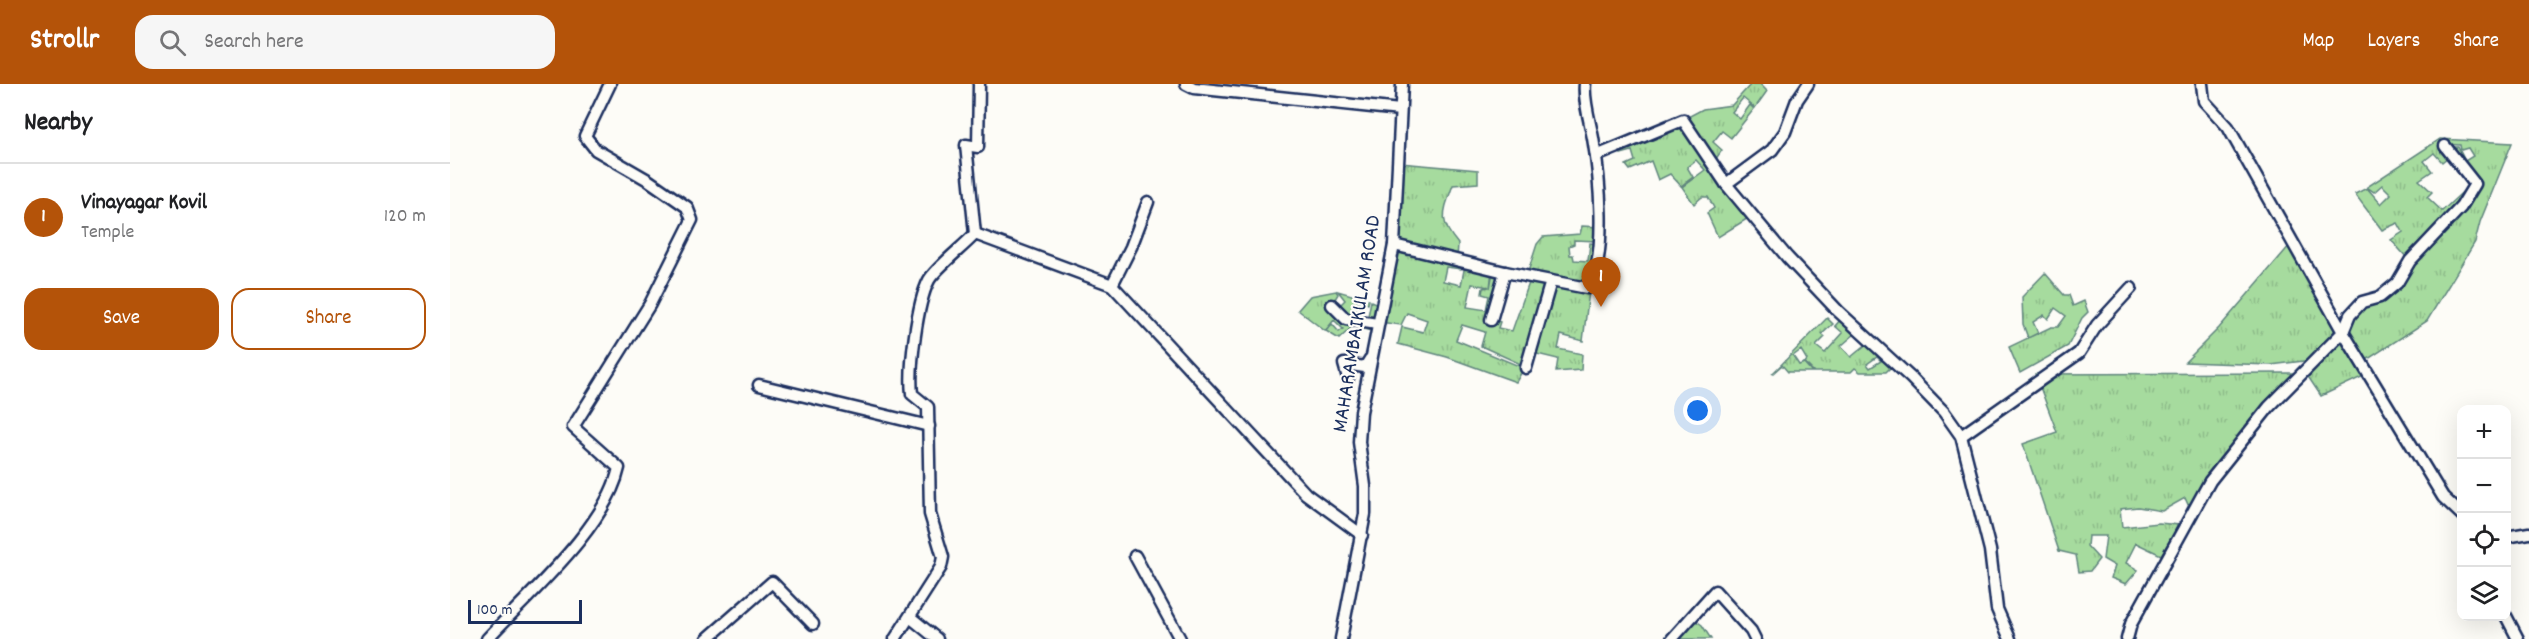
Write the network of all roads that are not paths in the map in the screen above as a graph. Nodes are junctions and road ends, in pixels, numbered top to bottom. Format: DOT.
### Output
graph roads {
  1 [pos="610,84"];
  2 [pos="980,84"];
  3 [pos="1186,84"];
  4 [pos="1402,84"];
  5 [pos="1585,84"];
  6 [pos="1808,84"];
  7 [pos="2202,84"];
  8 [pos="1400,110"];
  9 [pos="2445,147"];
  10 [pos="1596,156"];
  11 [pos="1726,184"];
  12 [pos="1148,202"];
  13 [pos="975,234"];
  14 [pos="1391,239"];
  15 [pos="1504,272"];
  16 [pos="1551,281"];
  17 [pos="1112,285"];
  18 [pos="2131,288"];
  19 [pos="1332,305"];
  20 [pos="1491,321"];
  21 [pos="1377,324"];
  22 [pos="2343,332"];
  23 [pos="1371,356"];
  24 [pos="1526,368"];
  25 [pos="1348,378"];
  26 [pos="759,385"];
  27 [pos="929,426"];
  28 [pos="1961,436"];
  29 [pos="2460,513"];
  30 [pos="2529,533"];
  31 [pos="1362,535"];
  32 [pos="2511,536"];
  33 [pos="1135,556"];
  34 [pos="910,617"];
  35 [pos="2509,621"];
  36 [pos="813,624"];
  37 [pos="487,639"];
  38 [pos="707,639"];
  39 [pos="895,639"];
  40 [pos="937,639"];
  41 [pos="1180,639"];
  42 [pos="1341,639"];
  43 [pos="1672,639"];
  44 [pos="1755,639"];
  45 [pos="2010,639"];
  46 [pos="2127,639"];
  47 [pos="2518,639"];
  1 -- 37 [label="street"];
  2 -- 13 [label="street"];
  3 -- 8 [label="street"];
  4 -- 8 [label="street, MAHARAMBAIKULAM ROAD"];
  5 -- 10 [label="street"];
  6 -- 11 [label="street"];
  7 -- 22 [label="street"];
  8 -- 14 [label="street, MAHARAMBAIKULAM ROAD"];
  9 -- 22 [label="street"];
  10 -- 11 [label="street"];
  10 -- 16 [label="street"];
  11 -- 28 [label="street"];
  12 -- 17 [label="street"];
  13 -- 17 [label="street"];
  13 -- 27 [label="street"];
  14 -- 15 [label="street"];
  14 -- 21 [label="street, MAHARAMBAIKULAM ROAD"];
  15 -- 16 [label="street"];
  15 -- 20 [label="street"];
  16 -- 24 [label="street"];
  17 -- 31 [label="street"];
  18 -- 28 [label="street"];
  19 -- 21 [label="street"];
  21 -- 23 [label="street, MAHARAMBAIKULAM ROAD"];
  22 -- 29 [label="street"];
  22 -- 46 [label="street"];
  23 -- 25 [label="street"];
  23 -- 31 [label="street, MAHARAMBAIKULAM ROAD"];
  26 -- 27 [label="street"];
  27 -- 34 [label="street"];
  28 -- 45 [label="street"];
  30 -- 32 [label="street"];
  31 -- 42 [label="street, MAHARAMBAIKULAM ROAD"];
  33 -- 41 [label="street"];
  34 -- 39 [label="street"];
  34 -- 40 [label="street"];
  35 -- 47 [label="street"];
  36 -- 38 [label="street"];
  43 -- 44 [label="street"];
}
